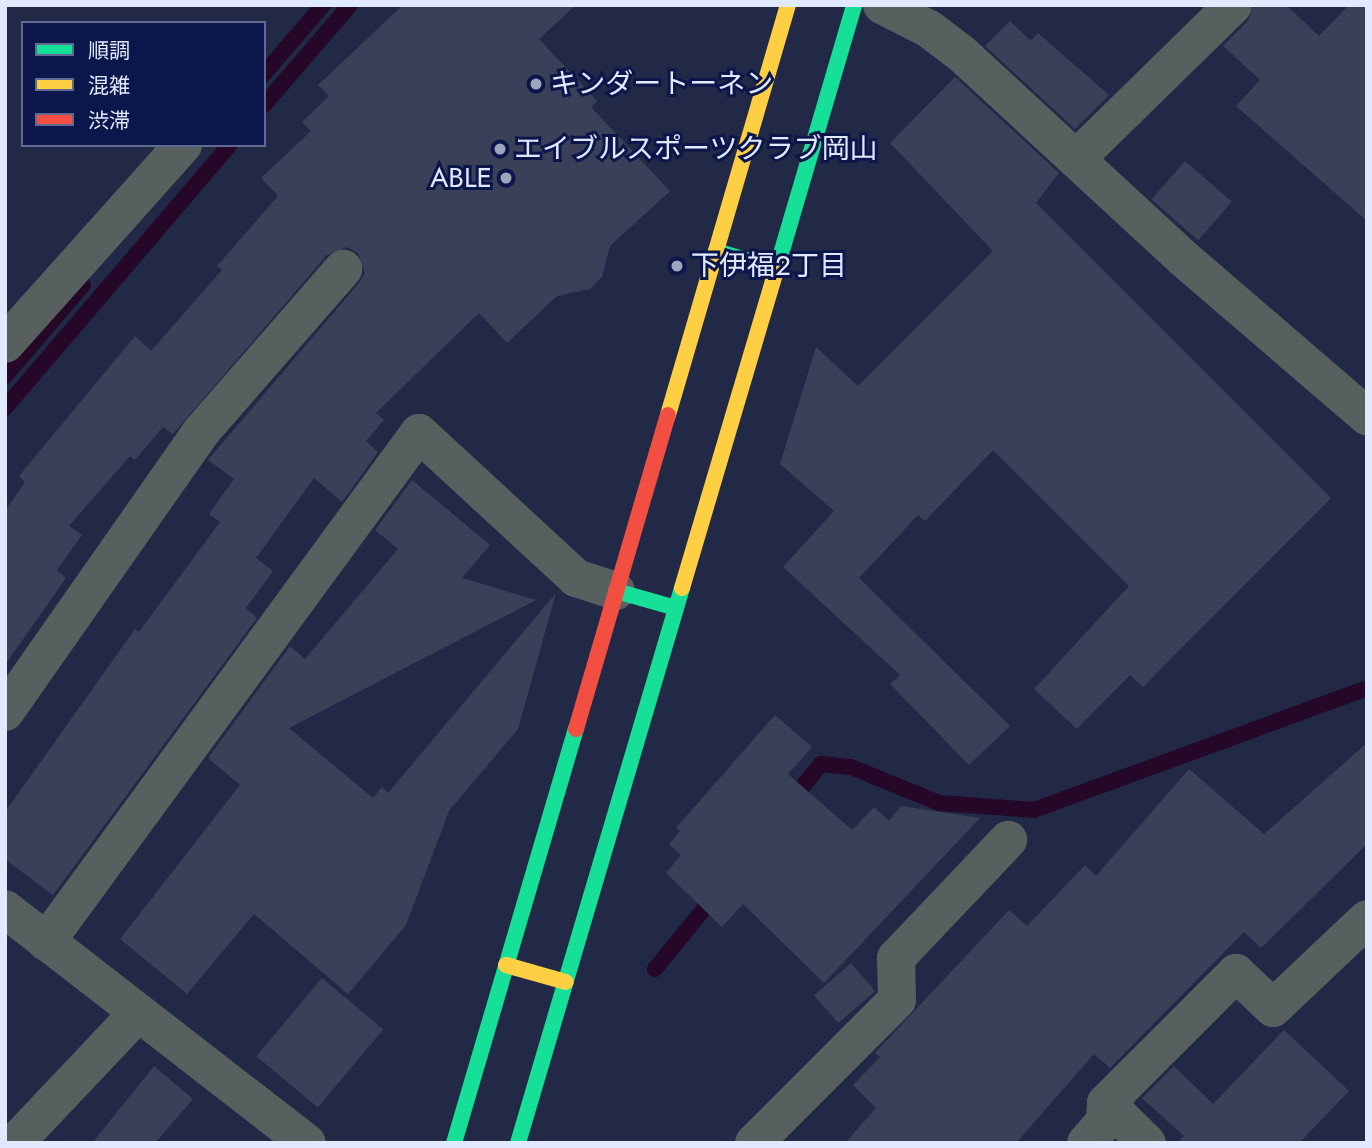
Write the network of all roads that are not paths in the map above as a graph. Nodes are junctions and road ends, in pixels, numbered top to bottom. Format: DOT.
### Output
graph roads {
  1 [pos="788,5"];
  2 [pos="854,5"];
  3 [pos="881,5"];
  4 [pos="1233,5"];
  5 [pos="181,147"];
  6 [pos="1079,157"];
  7 [pos="716,251"];
  8 [pos="343,269"];
  9 [pos="776,269"];
  10 [pos="5,344"];
  11 [pos="1367,416"];
  12 [pos="616,590"];
  13 [pos="676,608"];
  14 [pos="5,712"];
  15 [pos="1008,839"];
  16 [pos="5,909"];
  17 [pos="1367,919"];
  18 [pos="47,942"];
  19 [pos="506,965"];
  20 [pos="566,982"];
  21 [pos="138,1013"];
  22 [pos="1106,1103"];
  23 [pos="15,1143"];
  24 [pos="307,1143"];
  25 [pos="454,1143"];
  26 [pos="518,1143"];
  27 [pos="754,1143"];
  28 [pos="1086,1143"];
  29 [pos="1147,1143"];
  1 -- 7 [label="street"];
  2 -- 9 [label="street"];
  3 -- 6 [label="street"];
  4 -- 6 [label="street"];
  5 -- 10 [label="street"];
  6 -- 11 [label="street"];
  7 -- 9 [label="street"];
  7 -- 12 [label="street"];
  8 -- 14 [label="street"];
  9 -- 13 [label="street"];
  12 -- 13 [label="street"];
  12 -- 18 [label="street"];
  12 -- 19 [label="street"];
  13 -- 20 [label="street"];
  15 -- 27 [label="street"];
  16 -- 18 [label="street"];
  17 -- 22 [label="street"];
  18 -- 21 [label="street"];
  19 -- 20 [label="street"];
  19 -- 25 [label="street"];
  20 -- 26 [label="street"];
  21 -- 23 [label="street"];
  21 -- 24 [label="street"];
  22 -- 28 [label="street"];
  22 -- 29 [label="street"];
}
